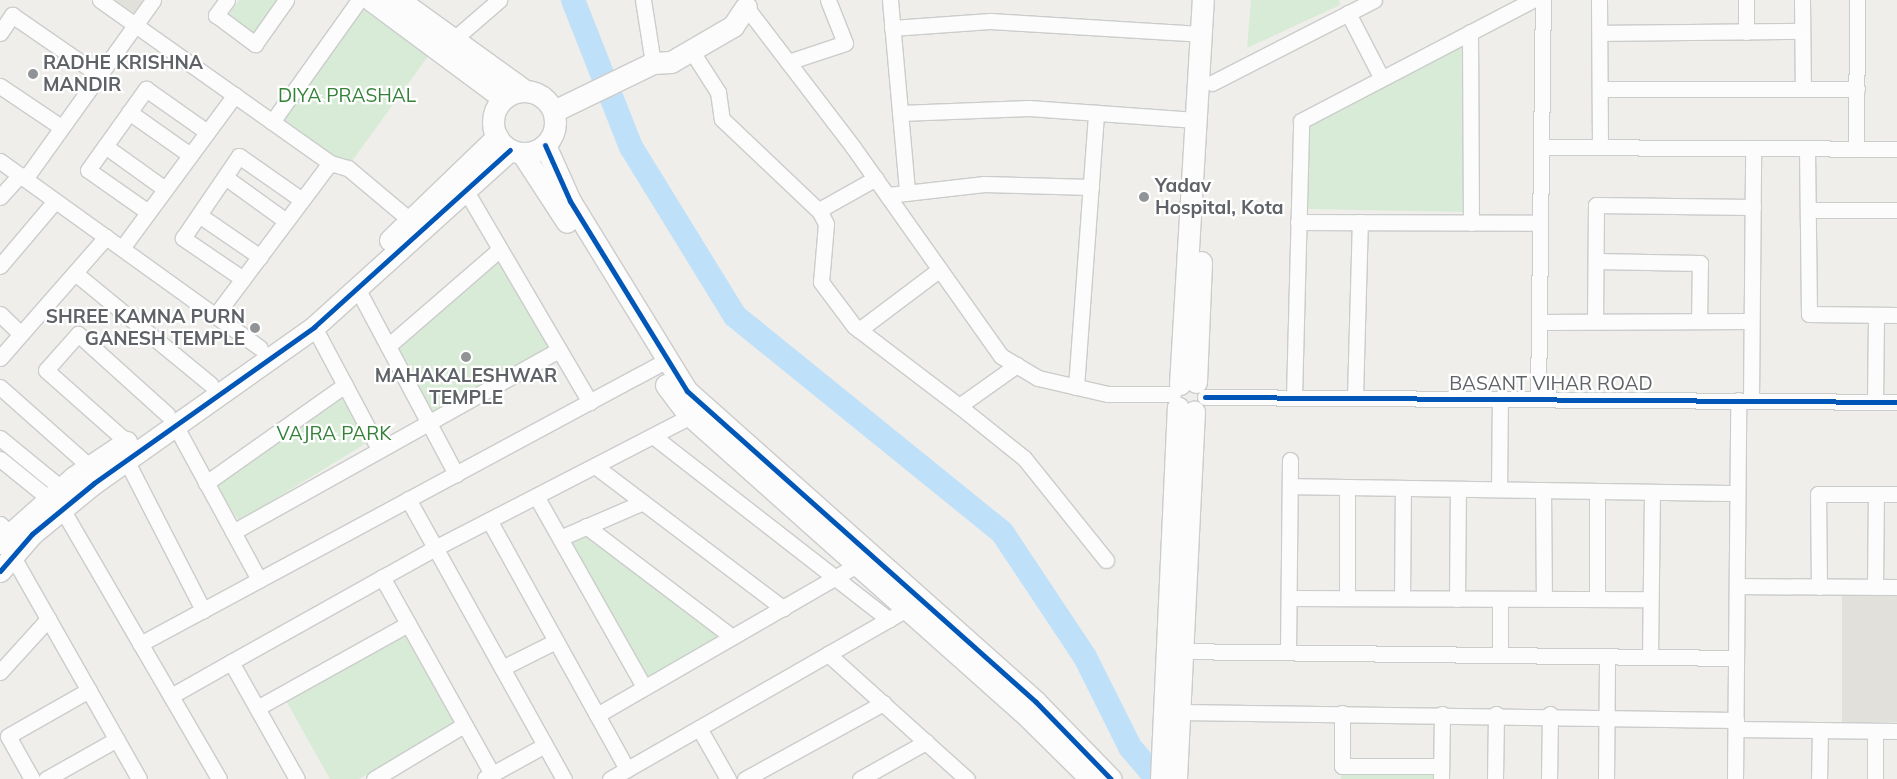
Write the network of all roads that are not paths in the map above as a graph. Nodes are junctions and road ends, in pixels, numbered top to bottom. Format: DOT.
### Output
graph roads {
  1 [pos="100,0"];
  2 [pos="153,0"];
  3 [pos="227,0"];
  4 [pos="286,0"];
  5 [pos="359,0"];
  6 [pos="371,0"];
  7 [pos="399,0"];
  8 [pos="500,0"];
  9 [pos="643,0"];
  10 [pos="828,0"];
  11 [pos="890,0"];
  12 [pos="1203,0"];
  13 [pos="1218,0"];
  14 [pos="1374,0"];
  15 [pos="1532,0"];
  16 [pos="1542,0"];
  17 [pos="1599,0"];
  18 [pos="1746,0"];
  19 [pos="1802,0"];
  20 [pos="1857,0"];
  21 [pos="754,4"];
  22 [pos="1348,13"];
  23 [pos="135,25"];
  24 [pos="892,28"];
  25 [pos="1802,31"];
  26 [pos="1470,32"];
  27 [pos="1746,32"];
  28 [pos="1600,33"];
  29 [pos="0,34"];
  30 [pos="1201,34"];
  31 [pos="454,39"];
  32 [pos="691,50"];
  33 [pos="788,62"];
  34 [pos="653,63"];
  35 [pos="99,75"];
  36 [pos="1381,78"];
  37 [pos="1212,83"];
  38 [pos="0,86"];
  39 [pos="1600,89"];
  40 [pos="1803,89"];
  41 [pos="1856,89"];
  42 [pos="524,90"];
  43 [pos="234,95"];
  44 [pos="503,98"];
  45 [pos="560,108"];
  46 [pos="129,112"];
  47 [pos="1096,113"];
  48 [pos="900,114"];
  49 [pos="1196,120"];
  50 [pos="272,122"];
  51 [pos="62,128"];
  52 [pos="207,132"];
  53 [pos="545,145"];
  54 [pos="105,146"];
  55 [pos="1541,146"];
  56 [pos="510,147"];
  57 [pos="1600,147"];
  58 [pos="1753,148"];
  59 [pos="1807,149"];
  60 [pos="1856,149"];
  61 [pos="1897,150"];
  62 [pos="190,155"];
  63 [pos="0,161"];
  64 [pos="330,163"];
  65 [pos="22,177"];
  66 [pos="225,177"];
  67 [pos="876,178"];
  68 [pos="1091,188"];
  69 [pos="165,189"];
  70 [pos="466,190"];
  71 [pos="906,192"];
  72 [pos="888,195"];
  73 [pos="0,197"];
  74 [pos="302,200"];
  75 [pos="56,201"];
  76 [pos="1753,207"];
  77 [pos="819,210"];
  78 [pos="1808,210"];
  79 [pos="1897,210"];
  80 [pos="148,212"];
  81 [pos="199,215"];
  82 [pos="410,220"];
  83 [pos="286,221"];
  84 [pos="1298,222"];
  85 [pos="1360,222"];
  86 [pos="1470,223"];
  87 [pos="1540,223"];
  88 [pos="106,237"];
  89 [pos="122,248"];
  90 [pos="500,249"];
  91 [pos="260,257"];
  92 [pos="1596,262"];
  93 [pos="0,266"];
  94 [pos="940,269"];
  95 [pos="75,273"];
  96 [pos="243,279"];
  97 [pos="357,288"];
  98 [pos="0,314"];
  99 [pos="1876,314"];
  100 [pos="1897,315"];
  101 [pos="215,316"];
  102 [pos="1699,321"];
  103 [pos="1751,321"];
  104 [pos="1539,322"];
  105 [pos="1596,322"];
  106 [pos="314,326"];
  107 [pos="859,330"];
  108 [pos="21,334"];
  109 [pos="388,346"];
  110 [pos="260,348"];
  111 [pos="560,350"];
  112 [pos="0,358"];
  113 [pos="661,364"];
  114 [pos="1017,365"];
  115 [pos="210,384"];
  116 [pos="345,385"];
  117 [pos="0,387"];
  118 [pos="1076,387"];
  119 [pos="1188,396"];
  120 [pos="1294,397"];
  121 [pos="1355,397"];
  122 [pos="1500,398"];
  123 [pos="1538,399"];
  124 [pos="1744,400"];
  125 [pos="1875,401"];
  126 [pos="590,402"];
  127 [pos="1897,402"];
  128 [pos="959,406"];
  129 [pos="699,412"];
  130 [pos="171,420"];
  131 [pos="428,423"];
  132 [pos="653,436"];
  133 [pos="0,438"];
  134 [pos="379,449"];
  135 [pos="126,451"];
  136 [pos="0,459"];
  137 [pos="1290,460"];
  138 [pos="595,466"];
  139 [pos="90,467"];
  140 [pos="456,474"];
  141 [pos="206,483"];
  142 [pos="1290,486"];
  143 [pos="1347,487"];
  144 [pos="1404,488"];
  145 [pos="1458,489"];
  146 [pos="1499,489"];
  147 [pos="1543,490"];
  148 [pos="1597,491"];
  149 [pos="1652,492"];
  150 [pos="1737,493"];
  151 [pos="1876,494"];
  152 [pos="1897,494"];
  153 [pos="536,496"];
  154 [pos="57,499"];
  155 [pos="408,500"];
  156 [pos="643,502"];
  157 [pos="489,520"];
  158 [pos="586,526"];
  159 [pos="233,532"];
  160 [pos="560,538"];
  161 [pos="4,546"];
  162 [pos="435,548"];
  163 [pos="1106,560"];
  164 [pos="857,565"];
  165 [pos="382,577"];
  166 [pos="836,577"];
  167 [pos="259,580"];
  168 [pos="1737,586"];
  169 [pos="1819,586"];
  170 [pos="1875,587"];
  171 [pos="1897,587"];
  172 [pos="1289,598"];
  173 [pos="1347,598"];
  174 [pos="1402,598"];
  175 [pos="1457,599"];
  176 [pos="1500,599"];
  177 [pos="1544,599"];
  178 [pos="1597,599"];
  179 [pos="1650,599"];
  180 [pos="782,608"];
  181 [pos="203,610"];
  182 [pos="906,610"];
  183 [pos="48,619"];
  184 [pos="408,624"];
  185 [pos="732,637"];
  186 [pos="556,641"];
  187 [pos="140,644"];
  188 [pos="1175,651"];
  189 [pos="1288,652"];
  190 [pos="828,654"];
  191 [pos="1500,655"];
  192 [pos="1607,657"];
  193 [pos="1650,657"];
  194 [pos="1736,658"];
  195 [pos="231,662"];
  196 [pos="502,668"];
  197 [pos="0,672"];
  198 [pos="644,687"];
  199 [pos="89,690"];
  200 [pos="171,696"];
  201 [pos="883,703"];
  202 [pos="257,708"];
  203 [pos="1180,712"];
  204 [pos="1342,713"];
  205 [pos="1442,714"];
  206 [pos="1496,714"];
  207 [pos="1550,714"];
  208 [pos="596,715"];
  209 [pos="1606,717"];
  210 [pos="1736,724"];
  211 [pos="464,725"];
  212 [pos="699,728"];
  213 [pos="1820,730"];
  214 [pos="1875,731"];
  215 [pos="1897,731"];
  216 [pos="117,740"];
  217 [pos="926,742"];
  218 [pos="545,745"];
  219 [pos="1172,761"];
  220 [pos="627,769"];
  221 [pos="1441,773"];
  222 [pos="488,777"];
  223 [pos="32,779"];
  224 [pos="46,779"];
  225 [pos="139,779"];
  226 [pos="219,779"];
  227 [pos="297,779"];
  228 [pos="374,779"];
  229 [pos="564,779"];
  230 [pos="610,779"];
  231 [pos="728,779"];
  232 [pos="745,779"];
  233 [pos="860,779"];
  234 [pos="967,779"];
  235 [pos="1091,779"];
  236 [pos="1111,779"];
  237 [pos="1161,779"];
  238 [pos="1495,779"];
  239 [pos="1550,779"];
  240 [pos="1606,779"];
  241 [pos="1735,779"];
  242 [pos="1819,779"];
  243 [pos="1875,779"];
  1 -- 23 [label="street"];
  2 -- 23 [label="street"];
  3 -- 4 [label="street"];
  5 -- 50 [label="street"];
  6 -- 44 [label="street"];
  7 -- 31 [label="street"];
  8 -- 31 [label="street"];
  9 -- 34 [label="street"];
  10 -- 33 [label="street"];
  11 -- 24 [label="street"];
  12 -- 30 [label="street"];
  13 -- 37 [label="street"];
  14 -- 22 [label="street"];
  15 -- 26 [label="street"];
  16 -- 55 [label="street"];
  17 -- 28 [label="street"];
  18 -- 27 [label="street"];
  19 -- 25 [label="street"];
  20 -- 41 [label="street"];
  21 -- 32 [label="street"];
  21 -- 33 [label="street, BASANT VIHAR ROAD"];
  21 -- 34 [label="street"];
  22 -- 36 [label="street"];
  22 -- 37 [label="street"];
  23 -- 35 [label="street"];
  23 -- 43 [label="street"];
  24 -- 30 [label="street"];
  24 -- 48 [label="street"];
  25 -- 27 [label="street"];
  25 -- 40 [label="street"];
  26 -- 36 [label="street"];
  26 -- 86 [label="street"];
  27 -- 28 [label="street"];
  28 -- 39 [label="street"];
  29 -- 35 [label="street"];
  30 -- 49 [label="street"];
  31 -- 42 [label="street"];
  32 -- 34 [label="street"];
  32 -- 77 [label="street"];
  33 -- 67 [label="street, BASANT VIHAR ROAD"];
  34 -- 45 [label="street"];
  35 -- 51 [label="street"];
  36 -- 84 [label="street"];
  37 -- 119 [label="street"];
  38 -- 51 [label="street"];
  39 -- 40 [label="street"];
  39 -- 57 [label="street"];
  40 -- 41 [label="street"];
  41 -- 60 [label="street"];
  42 -- 44 [label="street"];
  42 -- 45 [label="street"];
  43 -- 50 [label="street"];
  43 -- 52 [label="street"];
  44 -- 56 [label="street"];
  45 -- 53 [label="street"];
  46 -- 52 [label="street"];
  46 -- 54 [label="street"];
  46 -- 62 [label="street"];
  47 -- 48 [label="street"];
  47 -- 49 [label="street"];
  47 -- 68 [label="street"];
  48 -- 71 [label="street"];
  49 -- 119 [label="street"];
  50 -- 64 [label="street"];
  51 -- 65 [label="street"];
  52 -- 62 [label="street"];
  53 -- 56 [label="street"];
  53 -- 113 [label="street"];
  54 -- 69 [label="street"];
  54 -- 80 [label="street"];
  55 -- 57 [label="street"];
  55 -- 87 [label="street"];
  56 -- 70 [label="street"];
  56 -- 82 [label="street"];
  56 -- 113 [label="street"];
  57 -- 58 [label="street"];
  58 -- 59 [label="street"];
  58 -- 76 [label="street"];
  59 -- 60 [label="street"];
  59 -- 78 [label="street"];
  60 -- 61 [label="street"];
  62 -- 69 [label="street"];
  63 -- 65 [label="street"];
  64 -- 74 [label="street"];
  64 -- 82 [label="street"];
  65 -- 73 [label="street"];
  65 -- 75 [label="street"];
  66 -- 74 [label="street"];
  66 -- 81 [label="street"];
  66 -- 83 [label="street"];
  67 -- 72 [label="street, BASANT VIHAR ROAD"];
  67 -- 77 [label="street"];
  68 -- 71 [label="street"];
  68 -- 118 [label="street"];
  69 -- 80 [label="street"];
  70 -- 90 [label="street"];
  70 -- 97 [label="street"];
  71 -- 72 [label="street"];
  72 -- 94 [label="street, BASANT VIHAR ROAD"];
  74 -- 83 [label="street"];
  75 -- 88 [label="street"];
  75 -- 93 [label="street"];
  76 -- 92 [label="street"];
  76 -- 103 [label="street"];
  77 -- 107 [label="street"];
  78 -- 79 [label="street"];
  78 -- 99 [label="street"];
  80 -- 89 [label="street"];
  81 -- 91 [label="street"];
  81 -- 96 [label="street"];
  82 -- 110 [label="street"];
  83 -- 91 [label="street"];
  84 -- 85 [label="street"];
  84 -- 120 [label="street"];
  85 -- 86 [label="street"];
  85 -- 121 [label="street"];
  86 -- 87 [label="street"];
  87 -- 104 [label="street"];
  88 -- 89 [label="street"];
  88 -- 95 [label="street"];
  89 -- 101 [label="street"];
  90 -- 109 [label="street"];
  90 -- 111 [label="street"];
  91 -- 96 [label="street"];
  92 -- 102 [label="street"];
  92 -- 105 [label="street"];
  94 -- 107 [label="street"];
  94 -- 114 [label="street, BASANT VIHAR ROAD"];
  95 -- 108 [label="street"];
  95 -- 115 [label="street"];
  96 -- 101 [label="street"];
  97 -- 106 [label="street"];
  97 -- 109 [label="street"];
  98 -- 108 [label="street"];
  99 -- 100 [label="street"];
  99 -- 125 [label="street"];
  101 -- 110 [label="street"];
  102 -- 103 [label="street"];
  102 -- 105 [label="street"];
  103 -- 124 [label="street"];
  104 -- 105 [label="street"];
  104 -- 123 [label="street"];
  106 -- 116 [label="street"];
  106 -- 130 [label="street"];
  107 -- 128 [label="street"];
  108 -- 112 [label="street"];
  109 -- 131 [label="street"];
  110 -- 115 [label="street"];
  111 -- 126 [label="street"];
  111 -- 131 [label="street"];
  113 -- 126 [label="street"];
  113 -- 129 [label="street"];
  114 -- 118 [label="street, BASANT VIHAR ROAD"];
  114 -- 128 [label="street"];
  115 -- 130 [label="street"];
  116 -- 134 [label="street"];
  116 -- 141 [label="street"];
  117 -- 139 [label="street"];
  118 -- 119 [label="street, BASANT VIHAR ROAD"];
  119 -- 120 [label="street, BASANT VIHAR ROAD"];
  119 -- 188 [label="street"];
  120 -- 121 [label="street, BASANT VIHAR ROAD"];
  121 -- 122 [label="street, BASANT VIHAR ROAD"];
  122 -- 123 [label="street, BASANT VIHAR ROAD"];
  122 -- 146 [label="street"];
  123 -- 124 [label="street, BASANT VIHAR ROAD"];
  124 -- 125 [label="street, BASANT VIHAR ROAD"];
  124 -- 150 [label="street"];
  125 -- 127 [label="street, BASANT VIHAR ROAD"];
  126 -- 140 [label="street"];
  128 -- 163 [label="street"];
  129 -- 132 [label="street"];
  129 -- 164 [label="street"];
  129 -- 182 [label="street"];
  130 -- 135 [label="street"];
  130 -- 135 [label="street"];
  130 -- 141 [label="street"];
  131 -- 134 [label="street"];
  131 -- 140 [label="street"];
  132 -- 138 [label="street"];
  132 -- 166 [label="street"];
  133 -- 154 [label="street"];
  134 -- 159 [label="street"];
  135 -- 139 [label="street"];
  135 -- 154 [label="street"];
  135 -- 181 [label="street"];
  136 -- 154 [label="street"];
  137 -- 142 [label="street"];
  138 -- 153 [label="street"];
  138 -- 156 [label="street"];
  139 -- 154 [label="street"];
  140 -- 155 [label="street"];
  141 -- 159 [label="street"];
  142 -- 143 [label="street"];
  142 -- 172 [label="street"];
  143 -- 144 [label="street"];
  143 -- 173 [label="street"];
  144 -- 145 [label="street"];
  144 -- 174 [label="street"];
  145 -- 146 [label="street"];
  145 -- 175 [label="street"];
  146 -- 147 [label="street"];
  147 -- 148 [label="street"];
  147 -- 177 [label="street"];
  148 -- 149 [label="street"];
  148 -- 178 [label="street"];
  149 -- 150 [label="street"];
  149 -- 179 [label="street"];
  150 -- 168 [label="street"];
  151 -- 152 [label="street"];
  151 -- 169 [label="street"];
  151 -- 170 [label="street"];
  153 -- 157 [label="street"];
  153 -- 160 [label="street"];
  154 -- 161 [label="street"];
  154 -- 187 [label="street"];
  155 -- 162 [label="street"];
  155 -- 167 [label="street"];
  156 -- 158 [label="street"];
  156 -- 180 [label="street"];
  157 -- 162 [label="street"];
  157 -- 186 [label="street"];
  158 -- 160 [label="street"];
  158 -- 185 [label="street"];
  159 -- 167 [label="street"];
  160 -- 198 [label="street"];
  161 -- 183 [label="street"];
  162 -- 165 [label="street"];
  162 -- 196 [label="street"];
  164 -- 166 [label="street"];
  164 -- 182 [label="street"];
  165 -- 184 [label="street"];
  165 -- 195 [label="street"];
  166 -- 180 [label="street"];
  166 -- 182 [label="street"];
  167 -- 181 [label="street"];
  168 -- 169 [label="street"];
  168 -- 194 [label="street"];
  169 -- 170 [label="street"];
  170 -- 171 [label="street"];
  172 -- 173 [label="street"];
  172 -- 189 [label="street"];
  173 -- 174 [label="street"];
  174 -- 175 [label="street"];
  175 -- 176 [label="street"];
  176 -- 177 [label="street"];
  176 -- 191 [label="street"];
  177 -- 178 [label="street"];
  178 -- 179 [label="street"];
  179 -- 193 [label="street"];
  180 -- 185 [label="street"];
  181 -- 187 [label="street"];
  182 -- 190 [label="street"];
  182 -- 235 [label="street"];
  182 -- 236 [label="street"];
  183 -- 197 [label="street"];
  183 -- 199 [label="street"];
  184 -- 202 [label="street"];
  184 -- 211 [label="street"];
  185 -- 198 [label="street"];
  186 -- 196 [label="street"];
  186 -- 208 [label="street"];
  187 -- 200 [label="street"];
  188 -- 189 [label="street"];
  188 -- 203 [label="street"];
  188 -- 219 [label="street"];
  189 -- 191 [label="street"];
  190 -- 201 [label="street"];
  190 -- 212 [label="street"];
  191 -- 192 [label="street"];
  192 -- 193 [label="street"];
  192 -- 209 [label="street"];
  193 -- 194 [label="street"];
  194 -- 210 [label="street"];
  195 -- 200 [label="street"];
  195 -- 202 [label="street"];
  196 -- 218 [label="street"];
  198 -- 208 [label="street"];
  199 -- 216 [label="street"];
  199 -- 223 [label="street"];
  200 -- 226 [label="street"];
  201 -- 217 [label="street"];
  201 -- 232 [label="street"];
  202 -- 227 [label="street"];
  203 -- 204 [label="street"];
  203 -- 219 [label="street"];
  204 -- 205 [label="street"];
  204 -- 221 [label="street"];
  205 -- 206 [label="street"];
  205 -- 221 [label="street"];
  206 -- 207 [label="street"];
  206 -- 238 [label="street"];
  207 -- 209 [label="street"];
  207 -- 239 [label="street"];
  208 -- 220 [label="street"];
  209 -- 210 [label="street"];
  209 -- 240 [label="street"];
  210 -- 213 [label="street"];
  210 -- 241 [label="street"];
  211 -- 222 [label="street"];
  211 -- 228 [label="street"];
  212 -- 220 [label="street"];
  212 -- 231 [label="street"];
  213 -- 214 [label="street"];
  213 -- 242 [label="street"];
  214 -- 215 [label="street"];
  214 -- 243 [label="street"];
  216 -- 224 [label="street"];
  216 -- 225 [label="street"];
  217 -- 233 [label="street"];
  217 -- 234 [label="street"];
  218 -- 222 [label="street"];
  218 -- 229 [label="street"];
  219 -- 237 [label="street"];
  220 -- 230 [label="street"];
}
